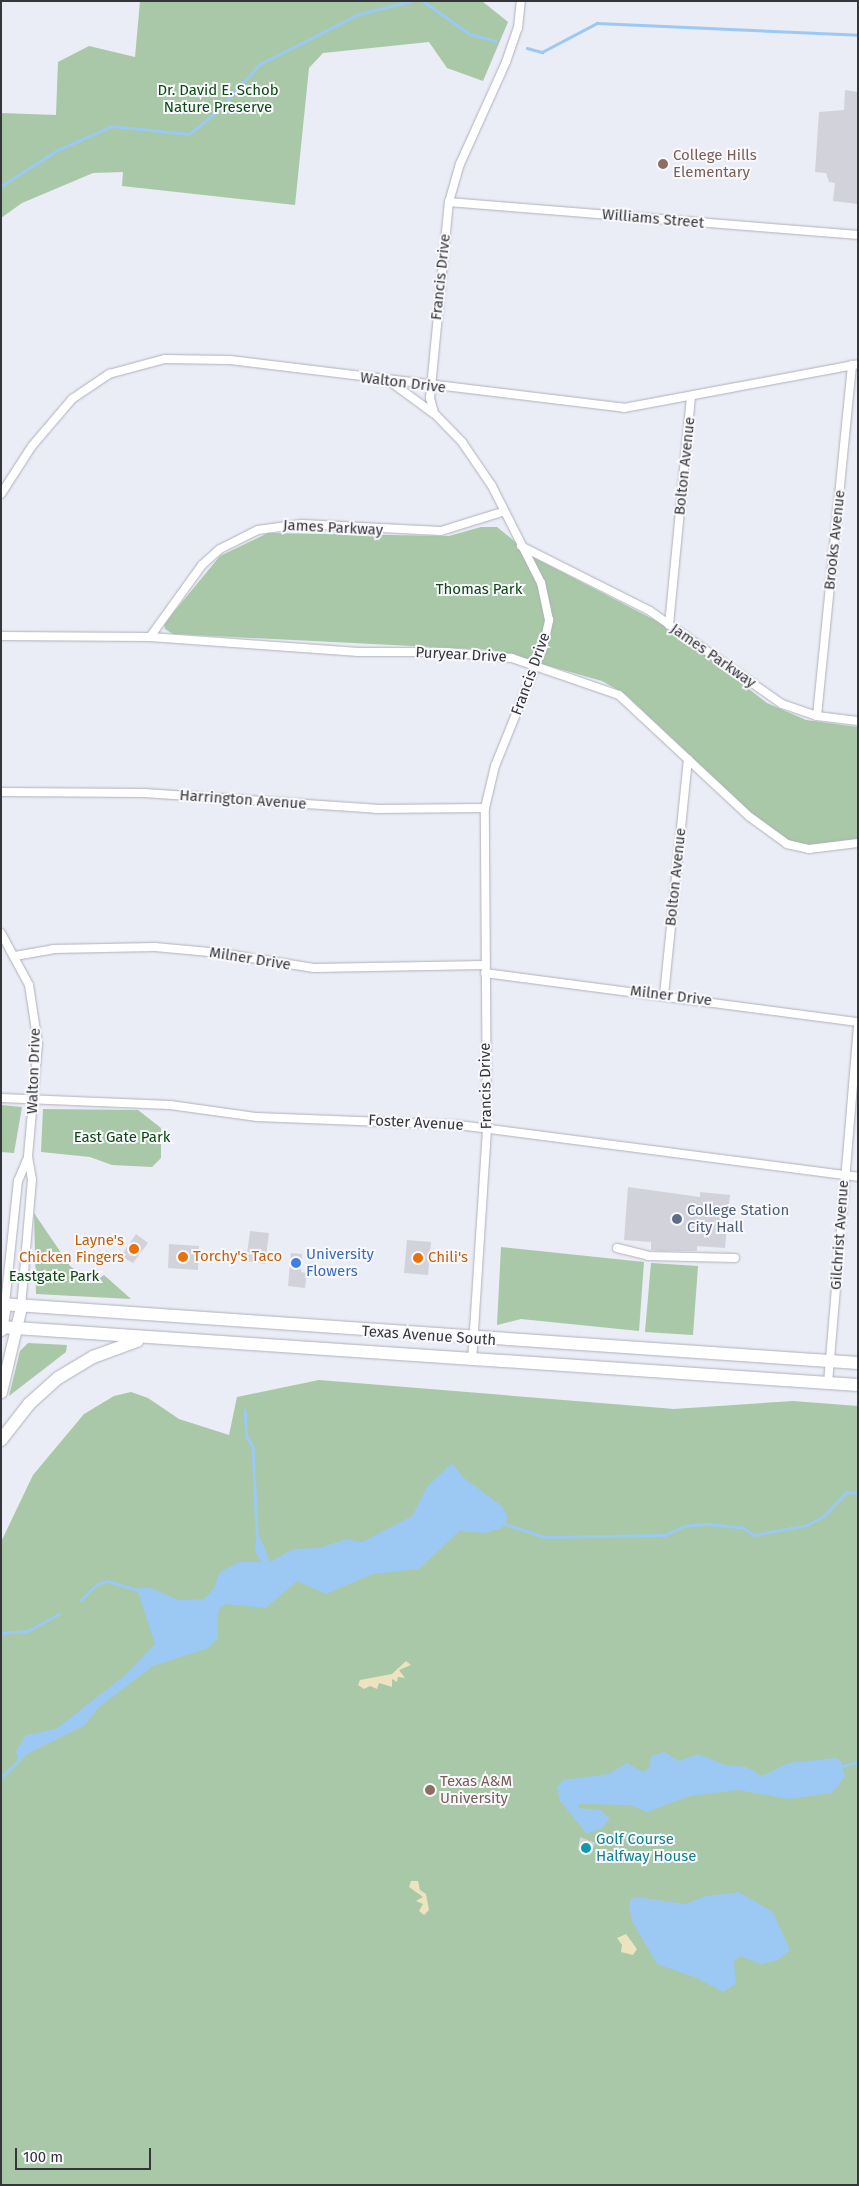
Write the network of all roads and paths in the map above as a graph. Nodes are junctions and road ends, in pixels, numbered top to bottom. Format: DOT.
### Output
graph roads {
  1 [pos="521,1"];
  2 [pos="449,202"];
  3 [pos="858,235"];
  4 [pos="855,364"];
  5 [pos="391,382"];
  6 [pos="430,387"];
  7 [pos="691,396"];
  8 [pos="434,413"];
  9 [pos="1,494"];
  10 [pos="502,512"];
  11 [pos="521,546"];
  12 [pos="669,625"];
  13 [pos="1,636"];
  14 [pos="150,637"];
  15 [pos="537,665"];
  16 [pos="818,716"];
  17 [pos="858,720"];
  18 [pos="688,759"];
  19 [pos="1,792"];
  20 [pos="485,808"];
  21 [pos="858,843"];
  22 [pos="1,933"];
  23 [pos="15,956"];
  24 [pos="485,969"];
  25 [pos="664,995"];
  26 [pos="858,1022"];
  27 [pos="858,1027"];
  28 [pos="1,1098"];
  29 [pos="34,1100"];
  30 [pos="488,1128"];
  31 [pos="28,1157"];
  32 [pos="844,1176"];
  33 [pos="858,1177"];
  34 [pos="617,1248"];
  35 [pos="734,1258"];
  36 [pos="3,1304"];
  37 [pos="21,1306"];
  38 [pos="278,1325"];
  39 [pos="1,1328"];
  40 [pos="16,1328"];
  41 [pos="144,1339"];
  42 [pos="474,1339"];
  43 [pos="275,1348"];
  44 [pos="472,1361"];
  45 [pos="830,1361"];
  46 [pos="858,1363"];
  47 [pos="828,1383"];
  48 [pos="858,1385"];
  49 [pos="1,1392"];
  50 [pos="1,1440"];
  1 -- 2 [label="street, Francis Drive"];
  2 -- 3 [label="street, Williams Street"];
  2 -- 6 [label="street, Francis Drive"];
  4 -- 7 [label="street, Walton Drive"];
  4 -- 16 [label="street, Brooks Avenue"];
  5 -- 6 [label="street, Walton Drive"];
  5 -- 8 [label="street"];
  5 -- 9 [label="street, Walton Drive"];
  6 -- 7 [label="street, Walton Drive"];
  6 -- 8 [label="street, Francis Drive"];
  7 -- 12 [label="street, Bolton Avenue"];
  8 -- 10 [label="street, Francis Drive"];
  10 -- 11 [label="street, Francis Drive"];
  10 -- 14 [label="street, James Parkway"];
  11 -- 12 [label="street, James Parkway"];
  11 -- 15 [label="street, Francis Drive"];
  12 -- 16 [label="street, James Parkway"];
  13 -- 14 [label="street, Puryear Drive"];
  14 -- 15 [label="street, Puryear Drive"];
  15 -- 18 [label="street, Puryear Drive"];
  15 -- 20 [label="street, Francis Drive"];
  16 -- 17 [label="street, James Parkway"];
  18 -- 21 [label="street, Puryear Drive"];
  18 -- 25 [label="street, Bolton Avenue"];
  19 -- 20 [label="street, Harrington Avenue"];
  20 -- 24 [label="street, Francis Drive"];
  22 -- 23 [label="street, Walton Drive"];
  23 -- 24 [label="street, Milner Drive"];
  23 -- 29 [label="street, Walton Drive"];
  24 -- 25 [label="street, Milner Drive"];
  24 -- 30 [label="street, Francis Drive"];
  25 -- 26 [label="street, Milner Drive"];
  27 -- 32 [label="street, Gilchrist Avenue"];
  28 -- 29 [label="street, Foster Avenue"];
  29 -- 30 [label="street, Foster Avenue"];
  29 -- 31 [label="street, Walton Drive"];
  30 -- 32 [label="street, Foster Avenue"];
  30 -- 42 [label="street, Francis Drive"];
  31 -- 36 [label="street, Walton Drive"];
  31 -- 37 [label="street, Walton Drive"];
  32 -- 33 [label="street, Foster Avenue"];
  32 -- 45 [label="street, Gilchrist Avenue"];
  34 -- 35 [label="street"];
  36 -- 37 [label="main road, Texas Avenue South"];
  36 -- 39 [label="street"];
  37 -- 38 [label="main road, Texas Avenue South"];
  37 -- 40 [label="street"];
  38 -- 42 [label="main road, Texas Avenue South"];
  38 -- 43 [label="main road"];
  39 -- 40 [label="main road, Texas Avenue South"];
  40 -- 41 [label="main road, Texas Avenue South"];
  40 -- 49 [label="street"];
  41 -- 43 [label="main road, Texas Avenue South"];
  41 -- 50 [label="main road"];
  42 -- 44 [label="street, Francis Drive"];
  42 -- 45 [label="main road, Texas Avenue South"];
  43 -- 44 [label="main road, Texas Avenue South"];
  44 -- 47 [label="main road, Texas Avenue South"];
  45 -- 46 [label="main road, Texas Avenue South"];
  45 -- 47 [label="street, Gilchrist Avenue"];
  47 -- 48 [label="main road, Texas Avenue South"];
}
